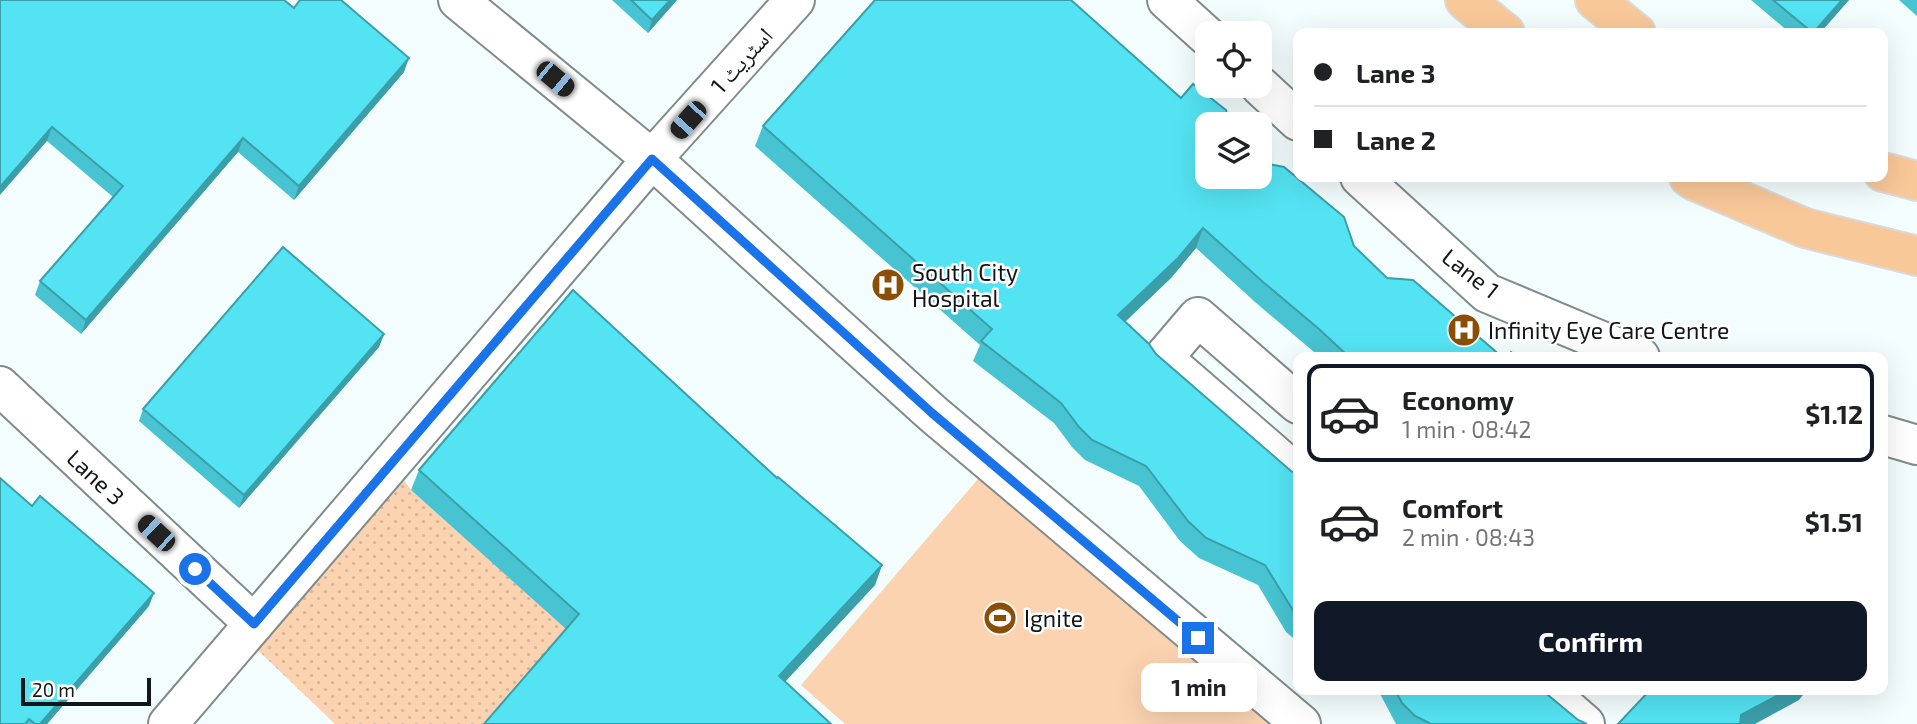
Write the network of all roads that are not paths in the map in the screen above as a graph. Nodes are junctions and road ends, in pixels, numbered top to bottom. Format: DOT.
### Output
graph roads {
  1 [pos="458,0"];
  2 [pos="795,0"];
  3 [pos="1167,0"];
  4 [pos="1465,0"];
  5 [pos="1604,3"];
  6 [pos="1195,25"];
  7 [pos="1499,28"];
  8 [pos="1631,28"];
  9 [pos="1272,97"];
  10 [pos="1293,116"];
  11 [pos="652,159"];
  12 [pos="1888,173"];
  13 [pos="1917,181"];
  14 [pos="1366,182"];
  15 [pos="1697,182"];
  16 [pos="1917,256"];
  17 [pos="1628,352"];
  18 [pos="0,386"];
  19 [pos="1293,400"];
  20 [pos="1888,436"];
  21 [pos="1917,445"];
  22 [pos="1293,471"];
  23 [pos="254,624"];
  24 [pos="1552,695"];
  25 [pos="168,724"];
  26 [pos="1301,724"];
  27 [pos="1586,724"];
  1 -- 11 [label="street"];
  2 -- 11 [label="street, اسٹریٹ 1"];
  3 -- 6 [label="street"];
  4 -- 7 [label="main road"];
  5 -- 8 [label="main road"];
  9 -- 10 [label="street"];
  11 -- 23 [label="street, اسٹریٹ 1"];
  11 -- 26 [label="street"];
  12 -- 13 [label="main road"];
  14 -- 17 [label="street, Lane 1"];
  15 -- 16 [label="main road"];
  18 -- 23 [label="street, Lane 3"];
  19 -- 22 [label="street"];
  20 -- 21 [label="street"];
  23 -- 25 [label="street, اسٹریٹ 1"];
  24 -- 27 [label="street"];
}
